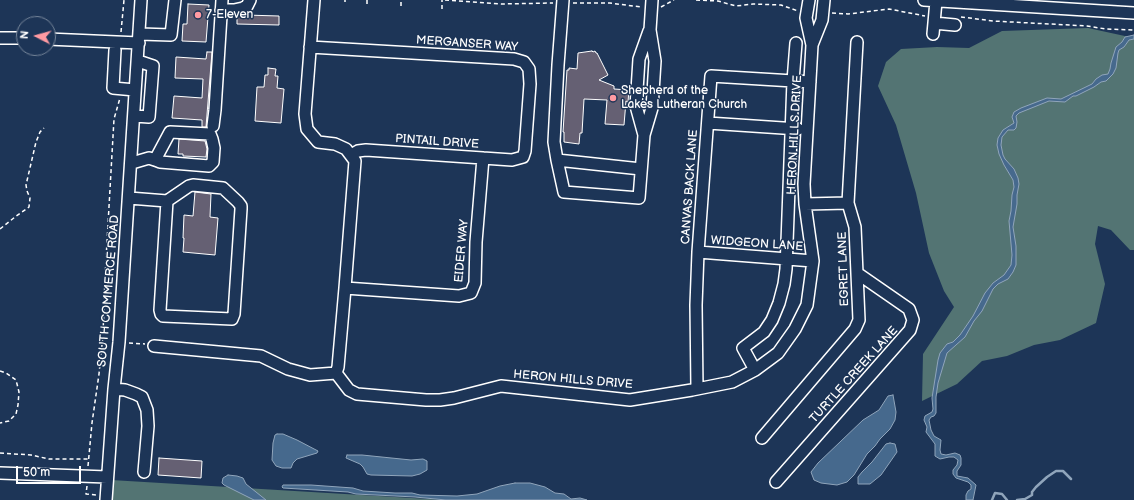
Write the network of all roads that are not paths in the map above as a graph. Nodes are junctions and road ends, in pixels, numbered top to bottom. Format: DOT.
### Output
graph roads {
  1 [pos="141,0"];
  2 [pos="175,0"];
  3 [pos="250,0"];
  4 [pos="314,0"];
  5 [pos="563,0"];
  6 [pos="652,0"];
  7 [pos="824,0"];
  8 [pos="924,0"];
  9 [pos="936,1"];
  10 [pos="972,2"];
  11 [pos="221,5"];
  12 [pos="808,5"];
  13 [pos="1134,13"];
  14 [pos="955,21"];
  15 [pos="650,30"];
  16 [pos="0,38"];
  17 [pos="16,38"];
  18 [pos="139,38"];
  19 [pos="56,40"];
  20 [pos="857,42"];
  21 [pos="796,43"];
  22 [pos="812,45"];
  23 [pos="118,46"];
  24 [pos="310,47"];
  25 [pos="138,61"];
  26 [pos="793,82"];
  27 [pos="810,82"];
  28 [pos="135,90"];
  29 [pos="135,116"];
  30 [pos="708,123"];
  31 [pos="213,126"];
  32 [pos="791,129"];
  33 [pos="807,130"];
  34 [pos="644,135"];
  35 [pos="351,155"];
  36 [pos="523,157"];
  37 [pos="483,158"];
  38 [pos="155,160"];
  39 [pos="557,160"];
  40 [pos="132,163"];
  41 [pos="641,169"];
  42 [pos="129,198"];
  43 [pos="167,201"];
  44 [pos="848,203"];
  45 [pos="805,204"];
  46 [pos="698,252"];
  47 [pos="786,259"];
  48 [pos="813,261"];
  49 [pos="857,273"];
  50 [pos="345,288"];
  51 [pos="154,346"];
  52 [pos="337,370"];
  53 [pos="755,370"];
  54 [pos="114,389"];
  55 [pos="697,389"];
  56 [pos="762,438"];
  57 [pos="144,472"];
  58 [pos="0,473"];
  59 [pos="107,477"];
  60 [pos="776,482"];
  61 [pos="106,500"];
  1 -- 18 [label="street, SOUTH COMMERCE ROAD"];
  2 -- 18 [label="street"];
  3 -- 11 [label="street"];
  4 -- 24 [label="street"];
  5 -- 39 [label="street"];
  6 -- 15 [label="street"];
  7 -- 22 [label="street, HERON HILLS DRIVE"];
  8 -- 9 [label="street"];
  9 -- 10 [label="street"];
  9 -- 14 [label="street"];
  10 -- 13 [label="street"];
  11 -- 31 [label="street"];
  12 -- 22 [label="street, HERON HILLS DRIVE"];
  15 -- 34 [label="street"];
  15 -- 34 [label="street"];
  16 -- 17 [label="street"];
  18 -- 23 [label="street"];
  18 -- 25 [label="street, SOUTH COMMERCE ROAD"];
  19 -- 23 [label="street"];
  20 -- 44 [label="street, EGRET LANE"];
  21 -- 26 [label="street"];
  22 -- 27 [label="street, HERON HILLS DRIVE"];
  23 -- 28 [label="street"];
  24 -- 35 [label="street"];
  24 -- 36 [label="street, MERGANSER WAY"];
  25 -- 28 [label="street, SOUTH COMMERCE ROAD"];
  25 -- 29 [label="street"];
  26 -- 27 [label="street"];
  26 -- 30 [label="street, CANVAS BACK LANE"];
  26 -- 32 [label="street"];
  27 -- 33 [label="street, HERON HILLS DRIVE"];
  28 -- 29 [label="street, SOUTH COMMERCE ROAD"];
  29 -- 40 [label="street, SOUTH COMMERCE ROAD"];
  30 -- 32 [label="street"];
  30 -- 46 [label="street, CANVAS BACK LANE"];
  32 -- 33 [label="street"];
  32 -- 47 [label="street"];
  33 -- 45 [label="street, HERON HILLS DRIVE"];
  34 -- 41 [label="street"];
  35 -- 37 [label="street, PINTAIL DRIVE"];
  35 -- 50 [label="street"];
  36 -- 37 [label="street, PINTAIL DRIVE"];
  37 -- 50 [label="street, EIDER WAY"];
  38 -- 38 [label="street"];
  38 -- 40 [label="street"];
  39 -- 41 [label="street"];
  39 -- 41 [label="street"];
  40 -- 42 [label="street, SOUTH COMMERCE ROAD"];
  42 -- 43 [label="street"];
  42 -- 54 [label="street, SOUTH COMMERCE ROAD"];
  43 -- 43 [label="street"];
  44 -- 45 [label="street"];
  44 -- 49 [label="street, EGRET LANE"];
  45 -- 48 [label="street, HERON HILLS DRIVE"];
  46 -- 47 [label="street, WIDGEON LANE"];
  46 -- 55 [label="street, CANVAS BACK LANE"];
  47 -- 48 [label="street, WIDGEON LANE"];
  47 -- 53 [label="street"];
  48 -- 53 [label="street, HERON HILLS DRIVE"];
  49 -- 56 [label="street, EGRET LANE"];
  49 -- 60 [label="street, TURTLE CREEK LANE"];
  50 -- 52 [label="street"];
  51 -- 52 [label="street"];
  52 -- 55 [label="street, HERON HILLS DRIVE"];
  53 -- 55 [label="street, HERON HILLS DRIVE"];
  54 -- 57 [label="street"];
  54 -- 59 [label="street, SOUTH COMMERCE ROAD"];
  58 -- 59 [label="street"];
  59 -- 61 [label="street, SOUTH COMMERCE ROAD"];
}
